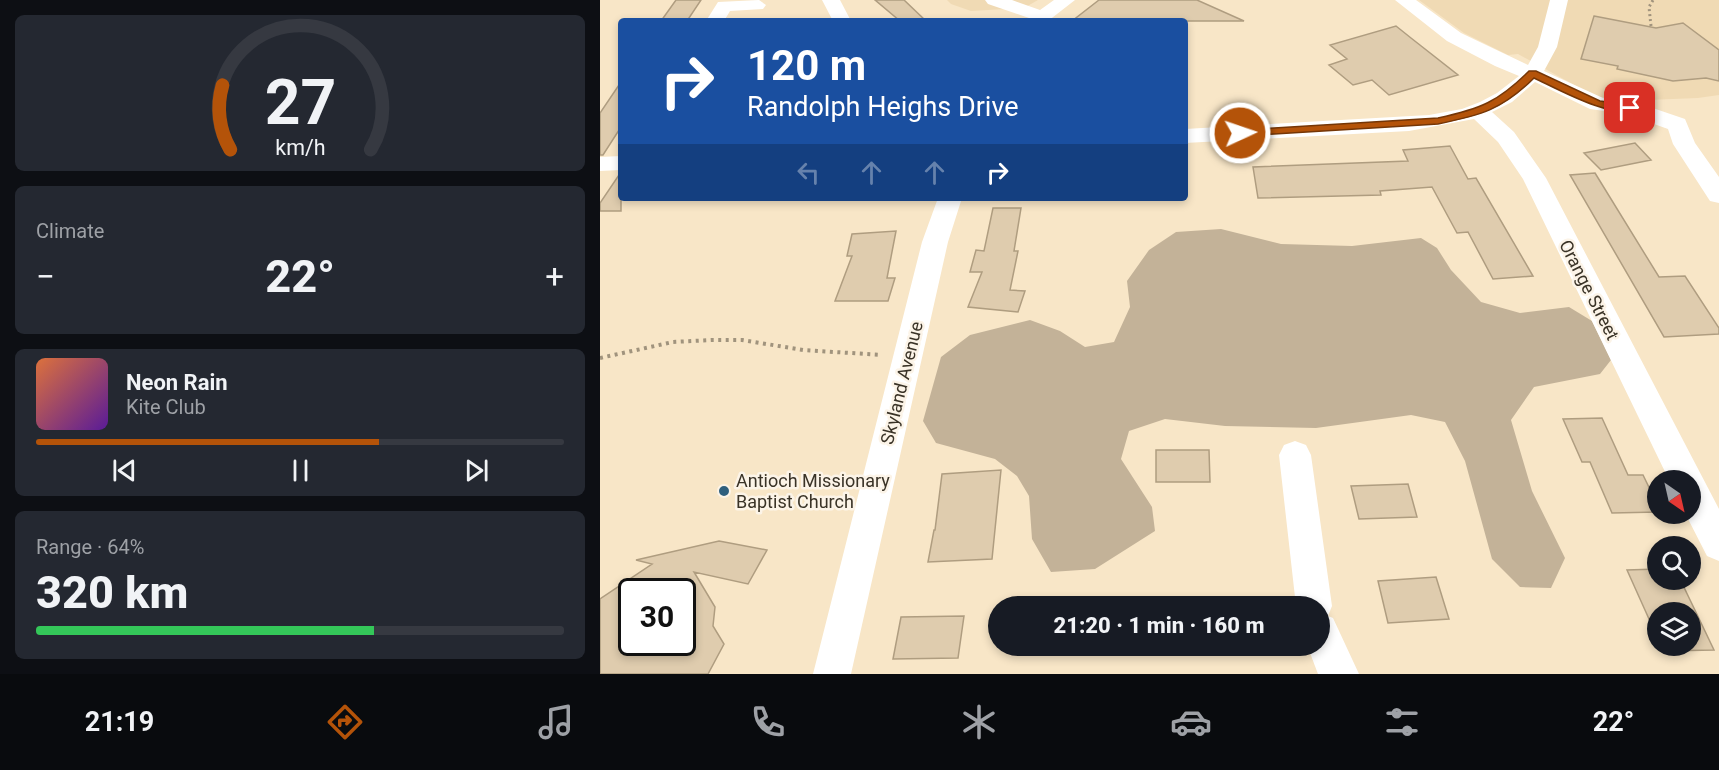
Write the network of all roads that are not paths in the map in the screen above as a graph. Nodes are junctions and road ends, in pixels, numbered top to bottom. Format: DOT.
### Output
graph roads {
  1 [pos="831,0"];
  2 [pos="994,0"];
  3 [pos="1066,0"];
  4 [pos="1404,0"];
  5 [pos="1559,0"];
  6 [pos="757,5"];
  7 [pos="717,18"];
  8 [pos="840,18"];
  9 [pos="1037,18"];
  10 [pos="1040,18"];
  11 [pos="1533,74"];
  12 [pos="1478,111"];
  13 [pos="1188,136"];
  14 [pos="618,162"];
  15 [pos="600,164"];
  16 [pos="1719,195"];
  17 [pos="949,201"];
  18 [pos="1294,455"];
  19 [pos="1687,470"];
  20 [pos="1701,499"];
  21 [pos="1719,544"];
  22 [pos="1313,596"];
  23 [pos="1329,656"];
  24 [pos="832,674"];
  25 [pos="1340,674"];
  1 -- 8 [label="street"];
  2 -- 9 [label="street"];
  3 -- 10 [label="street"];
  4 -- 11 [label="street"];
  5 -- 11 [label="street"];
  6 -- 7 [label="street"];
  11 -- 12 [label="street"];
  11 -- 16 [label="street"];
  12 -- 13 [label="street"];
  12 -- 19 [label="street, Orange Street"];
  14 -- 15 [label="street"];
  17 -- 24 [label="street, Skyland Avenue"];
  18 -- 22 [label="street"];
  20 -- 21 [label="street, Orange Street"];
  23 -- 25 [label="street"];
}
